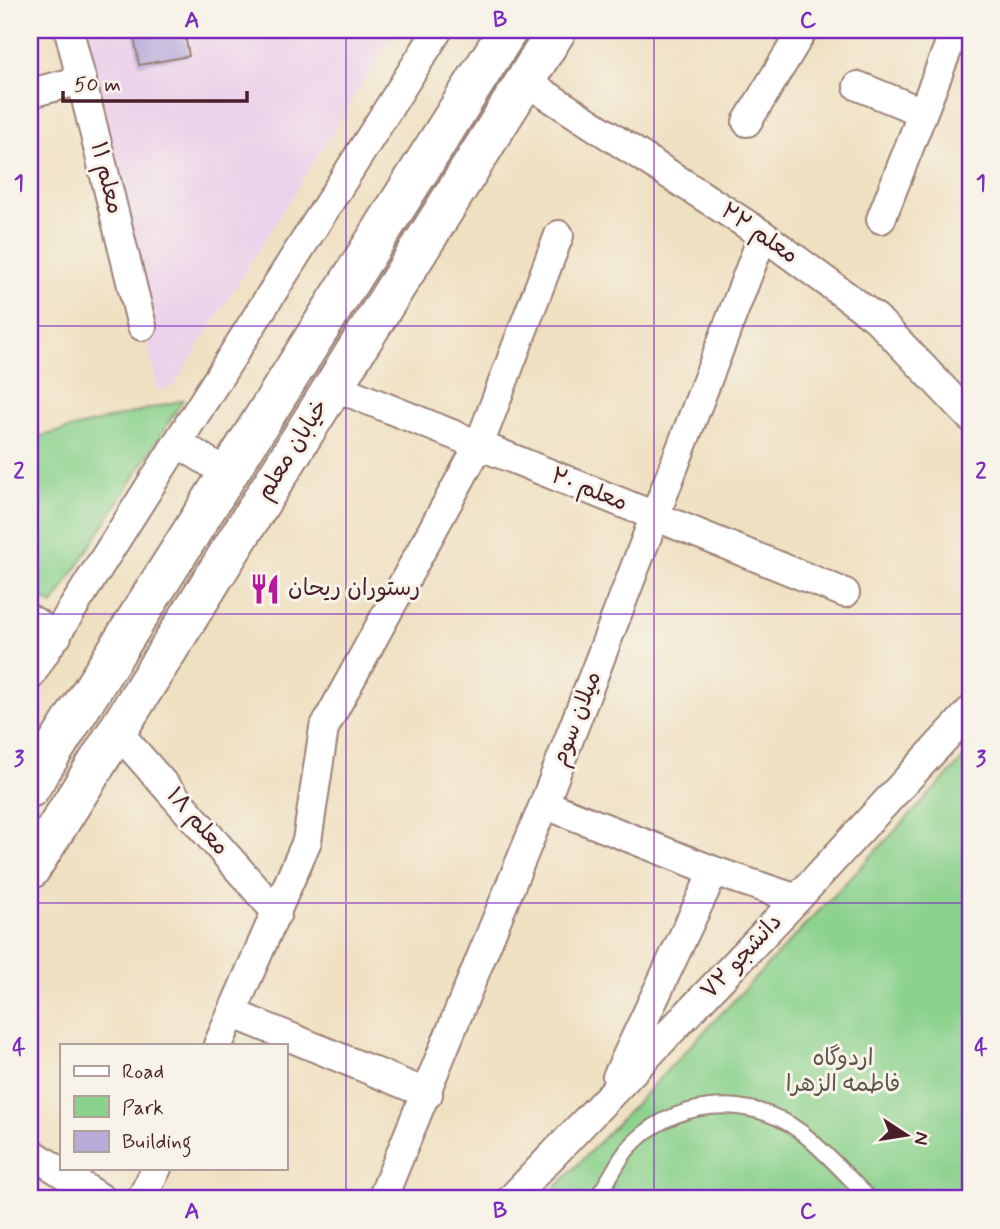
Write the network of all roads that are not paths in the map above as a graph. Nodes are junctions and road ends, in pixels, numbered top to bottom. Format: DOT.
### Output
graph roads {
  1 [pos="69,30"];
  2 [pos="439,30"];
  3 [pos="508,30"];
  4 [pos="557,30"];
  5 [pos="803,30"];
  6 [pos="955,30"];
  7 [pos="82,80"];
  8 [pos="525,80"];
  9 [pos="858,86"];
  10 [pos="30,93"];
  11 [pos="922,112"];
  12 [pos="747,122"];
  13 [pos="881,219"];
  14 [pos="382,229"];
  15 [pos="559,235"];
  16 [pos="763,235"];
  17 [pos="418,252"];
  18 [pos="142,327"];
  19 [pos="333,386"];
  20 [pos="970,417"];
  21 [pos="178,443"];
  22 [pos="479,445"];
  23 [pos="228,474"];
  24 [pos="654,517"];
  25 [pos="845,593"];
  26 [pos="30,619"];
  27 [pos="57,636"];
  28 [pos="30,677"];
  29 [pos="970,711"];
  30 [pos="117,731"];
  31 [pos="30,788"];
  32 [pos="544,804"];
  33 [pos="30,870"];
  34 [pos="714,871"];
  35 [pos="797,899"];
  36 [pos="277,913"];
  37 [pos="234,1014"];
  38 [pos="219,1044"];
  39 [pos="428,1094"];
  40 [pos="606,1101"];
  41 [pos="30,1152"];
  42 [pos="156,1170"];
  43 [pos="102,1199"];
  44 [pos="141,1199"];
  45 [pos="382,1199"];
  46 [pos="511,1199"];
  47 [pos="596,1199"];
  48 [pos="870,1199"];
  1 -- 7 [label="street, معلم ۱۱"];
  2 -- 21 [label="street"];
  3 -- 14 [label="main road, خیابان معلم"];
  4 -- 8 [label="main road, خیابان معلم"];
  5 -- 12 [label="street"];
  6 -- 11 [label="street"];
  7 -- 10 [label="street"];
  7 -- 18 [label="street, معلم ۱۱"];
  8 -- 16 [label="street, معلم ۲۲"];
  8 -- 17 [label="main road, خیابان معلم"];
  9 -- 11 [label="street"];
  11 -- 13 [label="street"];
  14 -- 17 [label="main road"];
  14 -- 23 [label="main road, خیابان معلم"];
  15 -- 22 [label="street"];
  16 -- 20 [label="street, معلم ۲۲"];
  16 -- 24 [label="street, میلان سوم"];
  17 -- 19 [label="main road, خیابان معلم"];
  19 -- 22 [label="street, معلم ۲۰"];
  19 -- 30 [label="main road, خیابان معلم"];
  21 -- 23 [label="street"];
  21 -- 27 [label="street"];
  22 -- 24 [label="street, معلم ۲۰"];
  22 -- 36 [label="street"];
  23 -- 31 [label="main road, خیابان معلم"];
  24 -- 25 [label="street, معلم ۲۰"];
  24 -- 32 [label="street, میلان سوم"];
  26 -- 27 [label="street"];
  27 -- 28 [label="street"];
  29 -- 35 [label="street, دانشجو ۷۲"];
  30 -- 33 [label="main road, خیابان معلم"];
  30 -- 36 [label="street, معلم ۱۸"];
  32 -- 34 [label="street"];
  32 -- 39 [label="street, میلان سوم"];
  34 -- 35 [label="street"];
  34 -- 40 [label="street"];
  35 -- 40 [label="street, دانشجو ۷۲"];
  36 -- 37 [label="street"];
  37 -- 38 [label="street"];
  37 -- 39 [label="street"];
  39 -- 45 [label="street, میلان سوم"];
  40 -- 46 [label="street, دانشجو ۷۲"];
  41 -- 43 [label="street"];
  42 -- 44 [label="street"];
  47 -- 48 [label="lane"];
}
